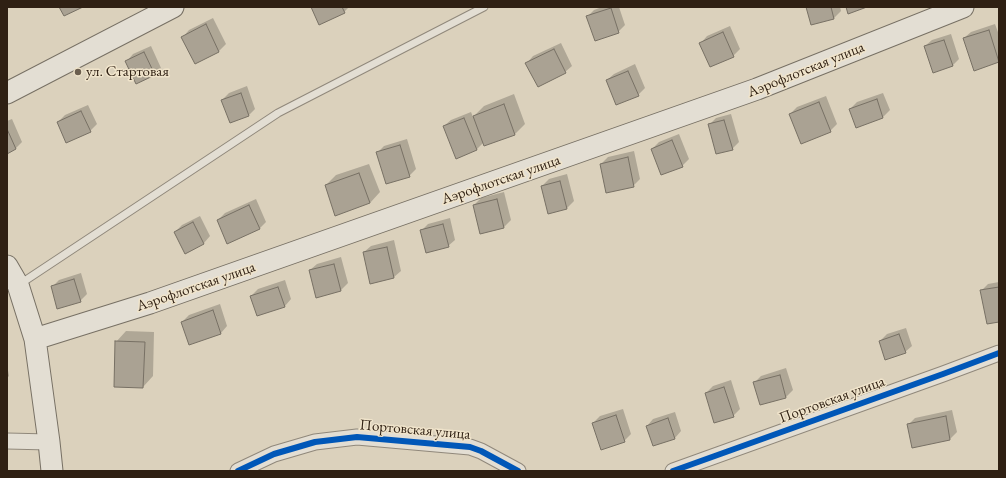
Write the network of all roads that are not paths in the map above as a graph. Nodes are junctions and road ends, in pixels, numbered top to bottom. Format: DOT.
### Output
graph roads {
  1 [pos="173,7"];
  2 [pos="484,7"];
  3 [pos="963,7"];
  4 [pos="7,93"];
  5 [pos="7,266"];
  6 [pos="18,285"];
  7 [pos="35,340"];
  8 [pos="999,353"];
  9 [pos="7,441"];
  10 [pos="49,442"];
  11 [pos="52,471"];
  12 [pos="238,471"];
  13 [pos="518,471"];
  14 [pos="673,471"];
  1 -- 4 [label="main road"];
  2 -- 6 [label="lane"];
  3 -- 7 [label="main road, Аэрофлотская улица"];
  5 -- 6 [label="main road"];
  6 -- 7 [label="main road"];
  7 -- 10 [label="main road"];
  8 -- 14 [label="street, Портовская улица"];
  9 -- 10 [label="street"];
  10 -- 11 [label="main road"];
  12 -- 13 [label="street, Портовская улица"];
}
